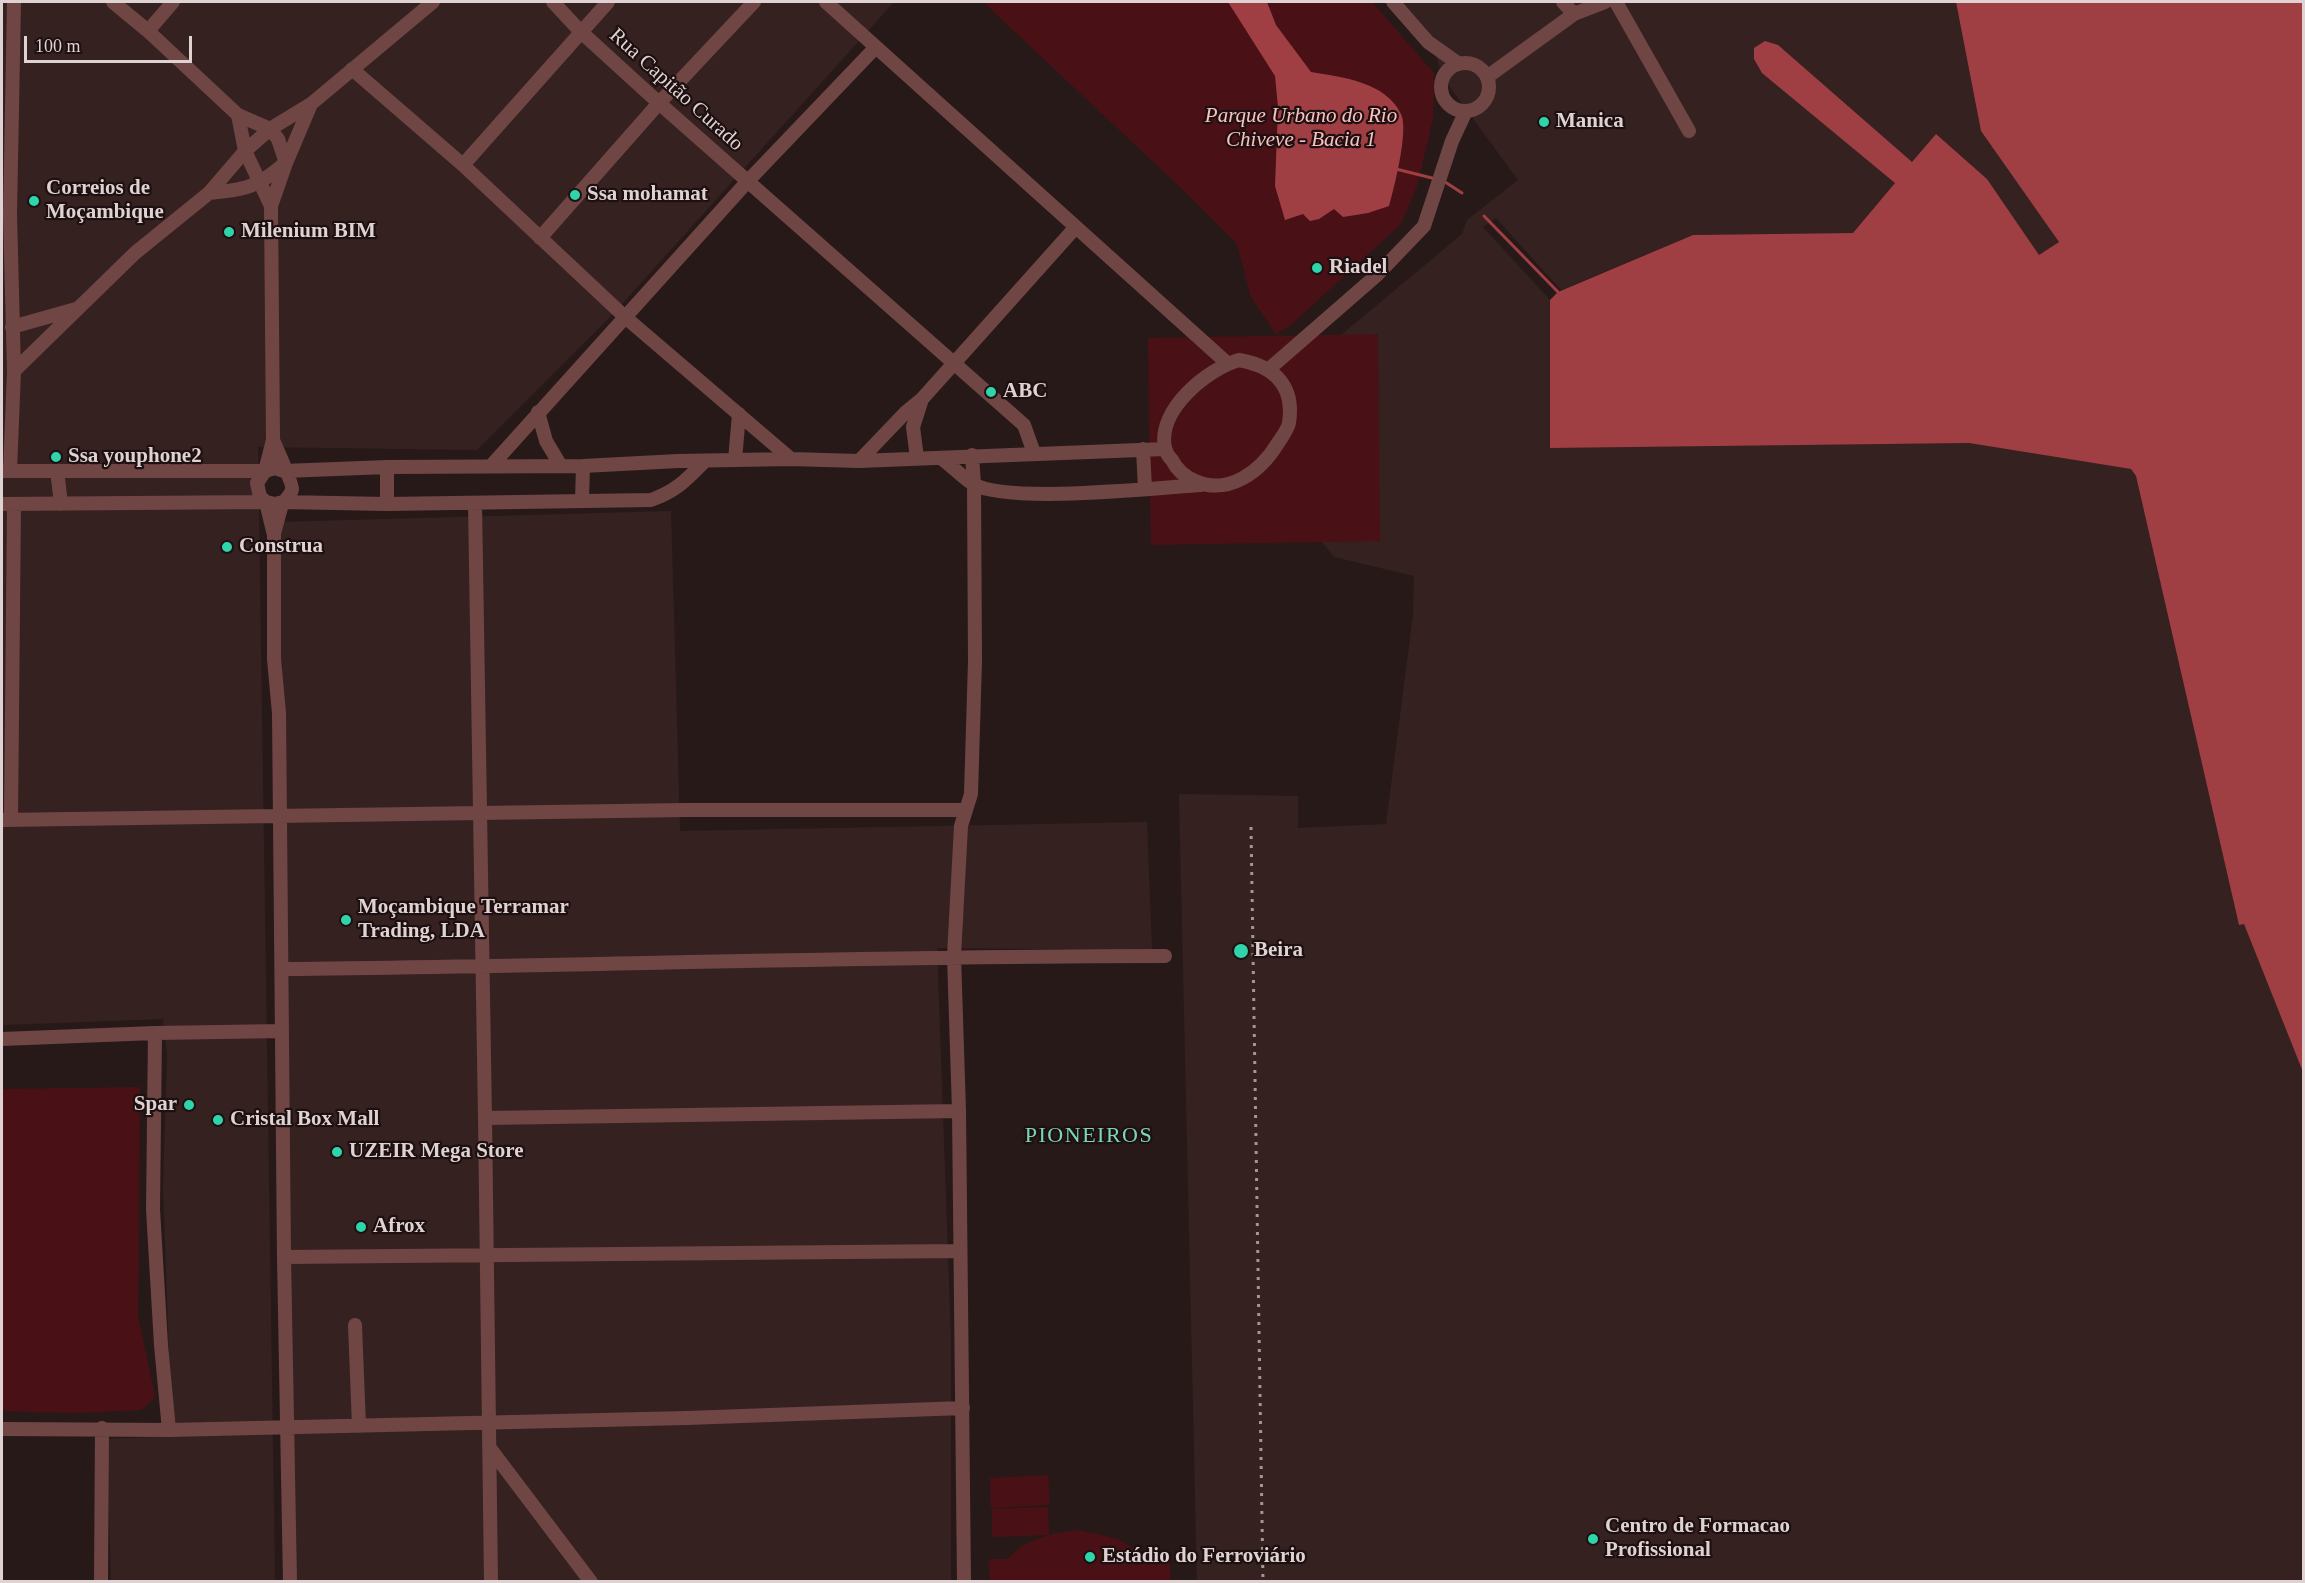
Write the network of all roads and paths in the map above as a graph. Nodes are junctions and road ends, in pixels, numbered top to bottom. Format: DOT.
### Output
graph roads {
  1 [pos="14,2"];
  2 [pos="113,2"];
  3 [pos="173,2"];
  4 [pos="432,2"];
  5 [pos="553,2"];
  6 [pos="608,2"];
  7 [pos="754,2"];
  8 [pos="826,2"];
  9 [pos="1394,2"];
  10 [pos="1563,2"];
  11 [pos="1605,2"];
  12 [pos="1616,2"];
  13 [pos="1574,14"];
  14 [pos="580,31"];
  15 [pos="148,32"];
  16 [pos="1428,42"];
  17 [pos="876,47"];
  18 [pos="1459,64"];
  19 [pos="352,69"];
  20 [pos="1444,75"];
  21 [pos="1487,77"];
  22 [pos="659,103"];
  23 [pos="311,104"];
  24 [pos="1451,106"];
  25 [pos="1466,111"];
  26 [pos="238,115"];
  27 [pos="270,129"];
  28 [pos="1689,131"];
  29 [pos="1452,141"];
  30 [pos="245,151"];
  31 [pos="286,163"];
  32 [pos="463,165"];
  33 [pos="747,182"];
  34 [pos="260,183"];
  35 [pos="209,193"];
  36 [pos="271,206"];
  37 [pos="6,214"];
  38 [pos="1075,228"];
  39 [pos="540,238"];
  40 [pos="78,309"];
  41 [pos="625,317"];
  42 [pos="12,327"];
  43 [pos="1227,363"];
  44 [pos="953,364"];
  45 [pos="1269,369"];
  46 [pos="14,371"];
  47 [pos="922,399"];
  48 [pos="538,412"];
  49 [pos="739,414"];
  50 [pos="273,440"];
  51 [pos="1165,448"];
  52 [pos="1143,449"];
  53 [pos="1034,453"];
  54 [pos="972,455"];
  55 [pos="917,458"];
  56 [pos="942,458"];
  57 [pos="791,459"];
  58 [pos="705,460"];
  59 [pos="735,460"];
  60 [pos="860,461"];
  61 [pos="491,466"];
  62 [pos="561,466"];
  63 [pos="583,466"];
  64 [pos="387,467"];
  65 [pos="57,470"];
  66 [pos="6,471"];
  67 [pos="265,471"];
  68 [pos="284,471"];
  69 [pos="974,485"];
  70 [pos="1203,485"];
  71 [pos="1145,489"];
  72 [pos="582,501"];
  73 [pos="266,502"];
  74 [pos="283,502"];
  75 [pos="475,503"];
  76 [pos="8,504"];
  77 [pos="61,504"];
  78 [pos="387,504"];
  79 [pos="274,535"];
  80 [pos="965,810"];
  81 [pos="481,814"];
  82 [pos="279,817"];
  83 [pos="6,820"];
  84 [pos="954,956"];
  85 [pos="1165,956"];
  86 [pos="484,967"];
  87 [pos="282,969"];
  88 [pos="282,1031"];
  89 [pos="155,1033"];
  90 [pos="2,1039"];
  91 [pos="959,1111"];
  92 [pos="486,1118"];
  93 [pos="959,1251"];
  94 [pos="488,1254"];
  95 [pos="284,1257"];
  96 [pos="355,1325"];
  97 [pos="963,1408"];
  98 [pos="489,1423"];
  99 [pos="359,1426"];
  100 [pos="102,1428"];
  101 [pos="287,1428"];
  102 [pos="2,1429"];
  103 [pos="169,1430"];
  104 [pos="489,1447"];
  105 [pos="101,1581"];
  106 [pos="290,1581"];
  107 [pos="491,1581"];
  108 [pos="591,1581"];
  109 [pos="964,1581"];
  1 -- 37 [label="street"];
  2 -- 15 [label="street"];
  3 -- 15 [label="street"];
  4 -- 19 [label="street"];
  5 -- 14 [label="street, Rua Capitão Curado"];
  6 -- 14 [label="street"];
  7 -- 22 [label="street"];
  8 -- 17 [label="street"];
  9 -- 16 [label="street"];
  10 -- 13 [label="street"];
  11 -- 13 [label="street"];
  12 -- 28 [label="street"];
  13 -- 21 [label="street"];
  14 -- 22 [label="street, Rua Capitão Curado"];
  14 -- 32 [label="street"];
  15 -- 26 [label="street"];
  16 -- 18 [label="street"];
  16 -- 20 [label="street"];
  17 -- 33 [label="street"];
  17 -- 38 [label="street"];
  18 -- 20 [label="street"];
  18 -- 21 [label="street"];
  19 -- 23 [label="street"];
  19 -- 32 [label="street"];
  20 -- 24 [label="street"];
  21 -- 25 [label="street"];
  22 -- 33 [label="street, Rua Capitão Curado"];
  22 -- 39 [label="street"];
  23 -- 27 [label="street"];
  23 -- 31 [label="street"];
  24 -- 25 [label="street"];
  24 -- 29 [label="street"];
  25 -- 29 [label="street"];
  26 -- 27 [label="street"];
  26 -- 30 [label="street"];
  27 -- 30 [label="street"];
  27 -- 31 [label="street"];
  29 -- 45 [label="street"];
  30 -- 34 [label="street"];
  30 -- 35 [label="street"];
  31 -- 34 [label="street"];
  31 -- 36 [label="street"];
  32 -- 39 [label="street"];
  33 -- 41 [label="street"];
  33 -- 44 [label="street, Rua Capitão Curado"];
  34 -- 35 [label="street"];
  34 -- 36 [label="street"];
  35 -- 40 [label="street"];
  36 -- 50 [label="street"];
  37 -- 42 [label="street"];
  38 -- 43 [label="street"];
  38 -- 44 [label="street"];
  39 -- 41 [label="street"];
  40 -- 42 [label="street"];
  40 -- 46 [label="street"];
  41 -- 48 [label="street"];
  41 -- 49 [label="street"];
  42 -- 46 [label="street"];
  43 -- 45 [label="street"];
  43 -- 51 [label="street"];
  44 -- 47 [label="street"];
  44 -- 53 [label="street, Rua Capitão Curado"];
  45 -- 70 [label="street"];
  46 -- 66 [label="street"];
  47 -- 55 [label="street"];
  47 -- 60 [label="street"];
  48 -- 61 [label="street"];
  48 -- 62 [label="street"];
  49 -- 57 [label="street"];
  49 -- 59 [label="street"];
  50 -- 67 [label="street"];
  50 -- 68 [label="street"];
  51 -- 52 [label="street"];
  51 -- 70 [label="street"];
  52 -- 53 [label="street"];
  52 -- 71 [label="street"];
  53 -- 54 [label="street"];
  54 -- 56 [label="street"];
  54 -- 69 [label="street"];
  55 -- 56 [label="street"];
  55 -- 60 [label="street"];
  56 -- 69 [label="street"];
  57 -- 59 [label="street"];
  57 -- 60 [label="street"];
  58 -- 59 [label="street"];
  58 -- 63 [label="street"];
  58 -- 72 [label="street"];
  61 -- 62 [label="street"];
  61 -- 64 [label="street"];
  62 -- 63 [label="street"];
  63 -- 72 [label="street"];
  64 -- 68 [label="street"];
  64 -- 78 [label="street"];
  65 -- 66 [label="street"];
  65 -- 67 [label="street"];
  65 -- 77 [label="street"];
  67 -- 68 [label="street"];
  67 -- 73 [label="street"];
  68 -- 74 [label="street"];
  69 -- 71 [label="street"];
  69 -- 80 [label="street"];
  70 -- 71 [label="street"];
  72 -- 75 [label="street"];
  73 -- 74 [label="street"];
  73 -- 77 [label="street"];
  73 -- 79 [label="street"];
  74 -- 78 [label="street"];
  74 -- 79 [label="street"];
  75 -- 78 [label="street"];
  75 -- 81 [label="street"];
  76 -- 77 [label="street"];
  76 -- 83 [label="street"];
  79 -- 82 [label="street"];
  80 -- 81 [label="street"];
  80 -- 84 [label="street"];
  81 -- 82 [label="street"];
  81 -- 86 [label="street"];
  82 -- 83 [label="street"];
  82 -- 87 [label="street"];
  84 -- 85 [label="street"];
  84 -- 86 [label="street"];
  84 -- 91 [label="street"];
  86 -- 87 [label="street"];
  86 -- 92 [label="street"];
  87 -- 88 [label="street"];
  88 -- 89 [label="street"];
  88 -- 95 [label="street"];
  89 -- 90 [label="street"];
  89 -- 103 [label="street"];
  91 -- 92 [label="street"];
  91 -- 93 [label="street"];
  92 -- 94 [label="street"];
  93 -- 94 [label="street"];
  93 -- 97 [label="street"];
  94 -- 95 [label="street"];
  94 -- 98 [label="street"];
  95 -- 101 [label="street"];
  96 -- 99 [label="street"];
  97 -- 98 [label="street"];
  97 -- 109 [label="street"];
  98 -- 99 [label="street"];
  98 -- 104 [label="street"];
  99 -- 101 [label="street"];
  100 -- 102 [label="street"];
  100 -- 103 [label="street"];
  100 -- 105 [label="street"];
  101 -- 103 [label="street"];
  101 -- 106 [label="street"];
  104 -- 107 [label="street"];
  104 -- 108 [label="street"];
}
